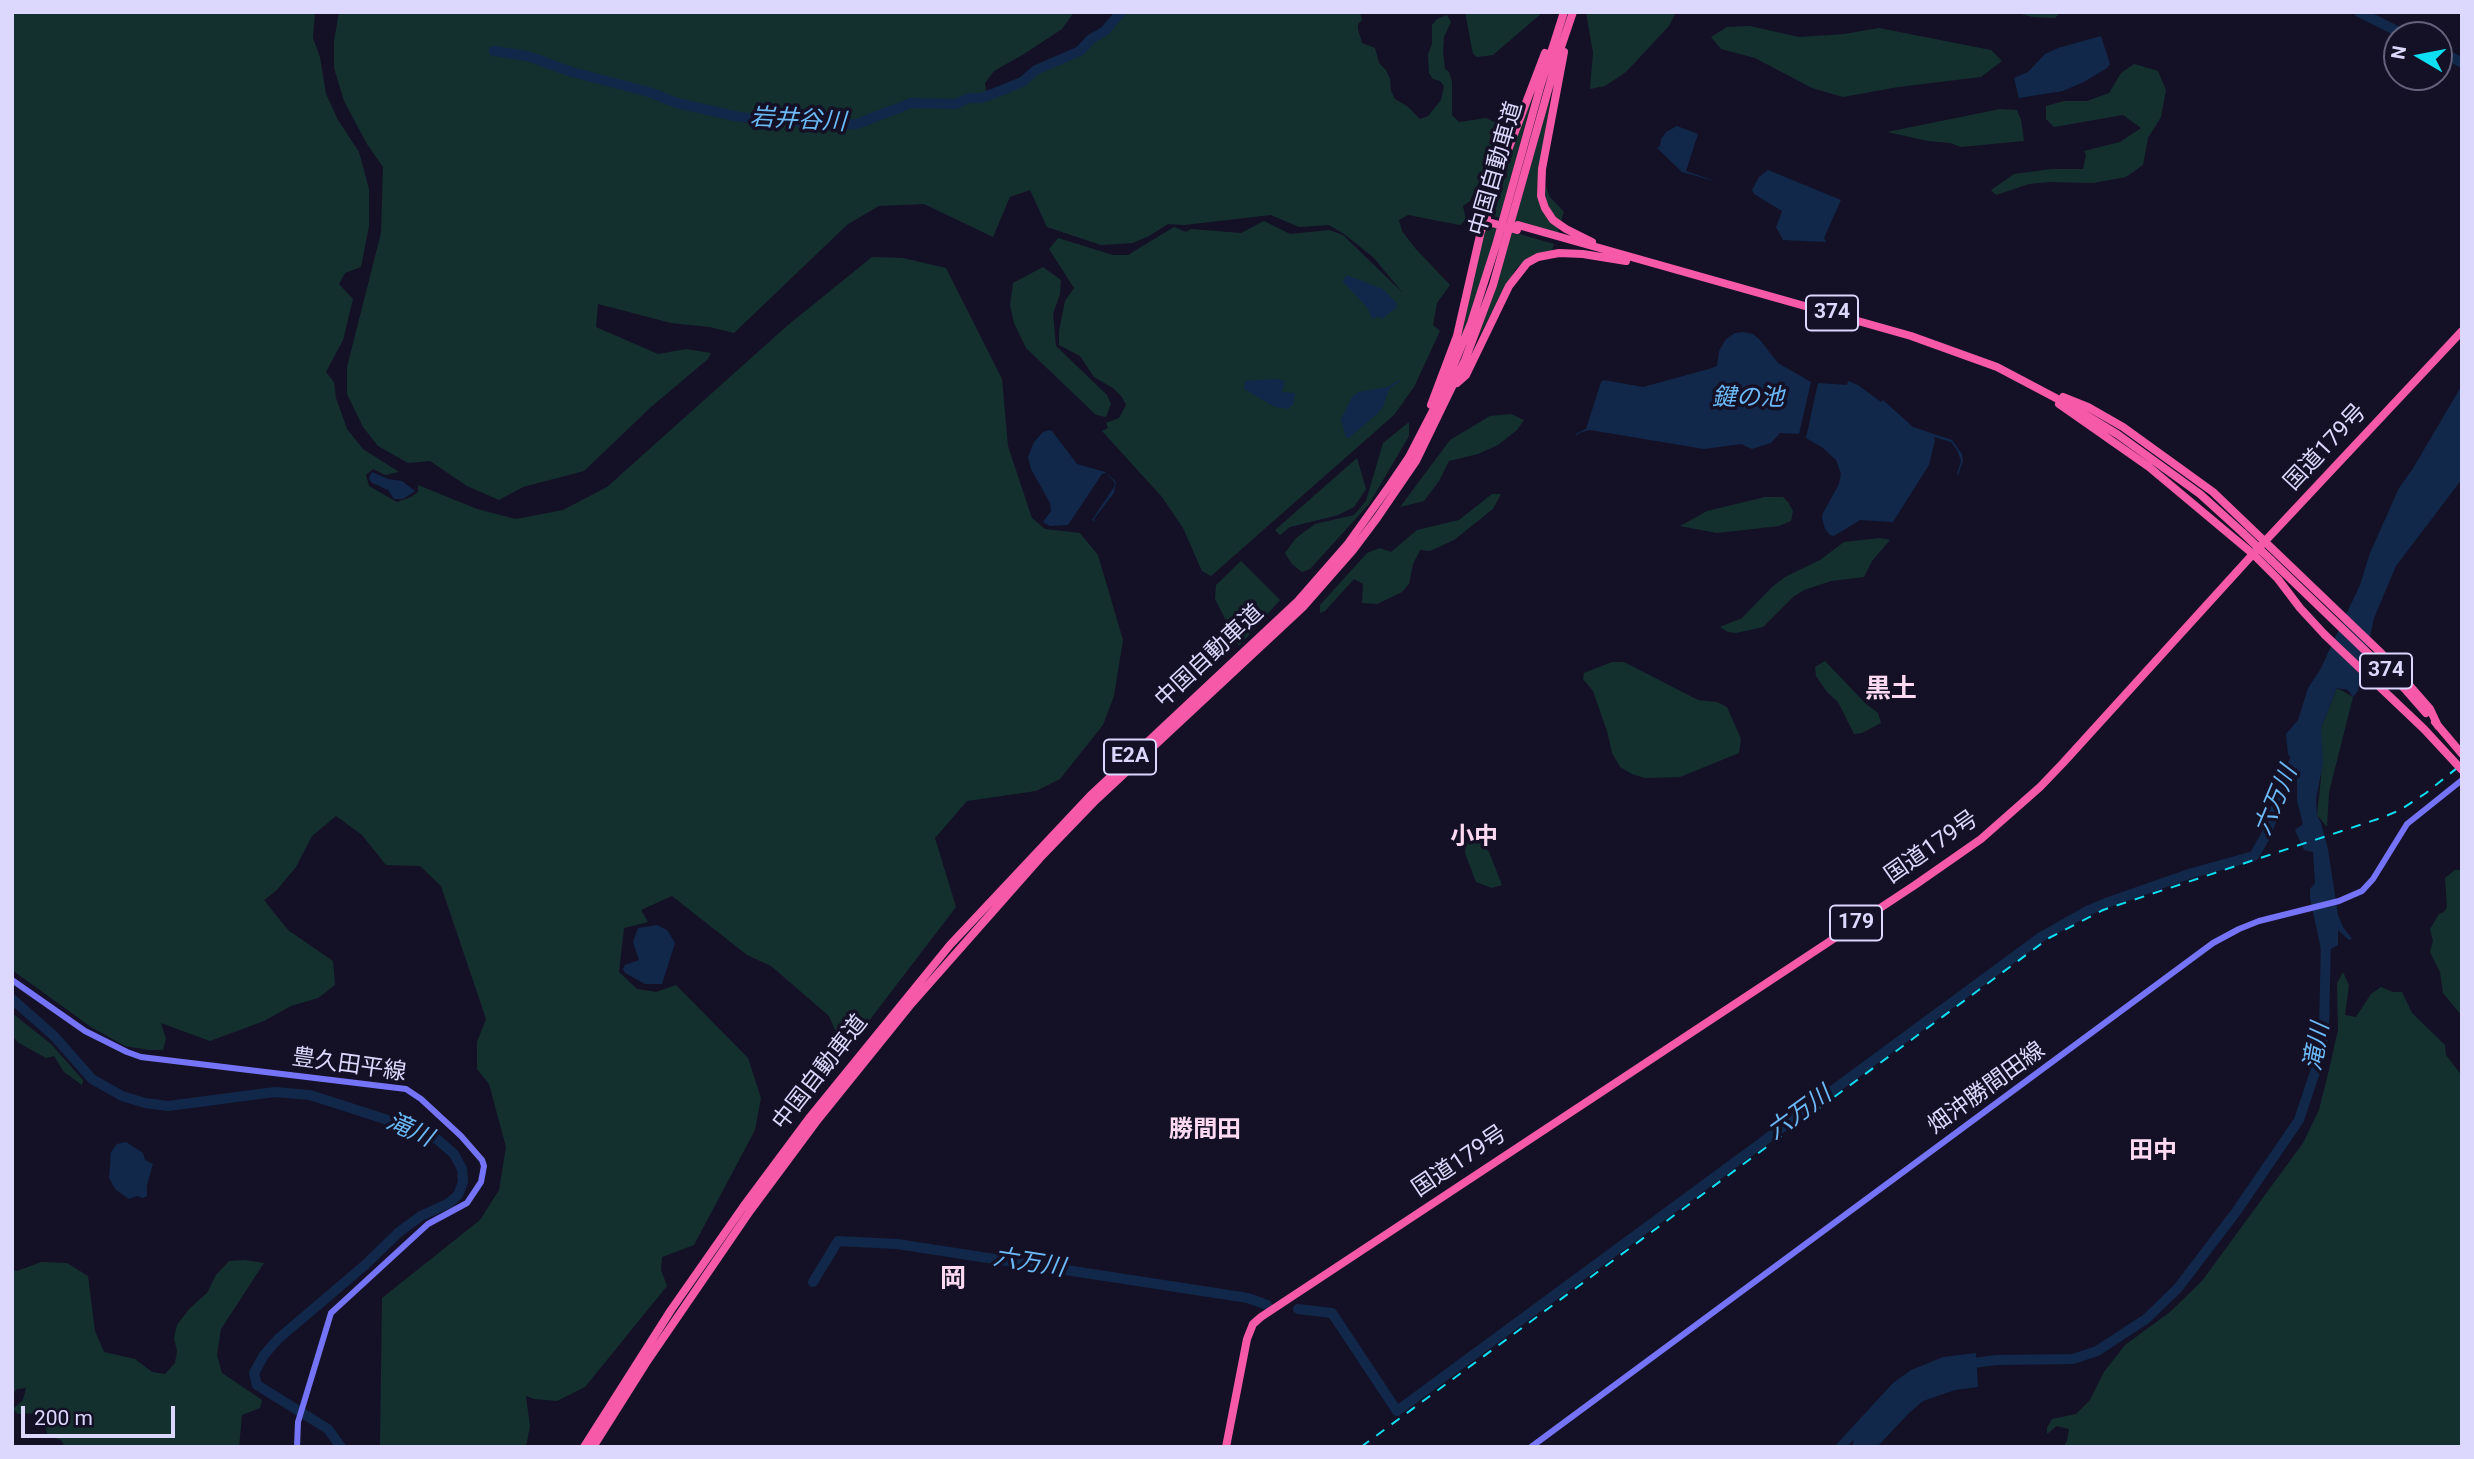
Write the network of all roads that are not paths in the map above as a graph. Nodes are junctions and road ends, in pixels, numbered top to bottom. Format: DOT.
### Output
graph roads {
  1 [pos="1564,12"];
  2 [pos="1574,12"];
  3 [pos="1491,220"];
  4 [pos="1627,259"];
  5 [pos="2462,331"];
  6 [pos="1454,386"];
  7 [pos="2083,413"];
  8 [pos="1409,457"];
  9 [pos="2154,459"];
  10 [pos="2265,542"];
  11 [pos="2253,554"];
  12 [pos="2334,613"];
  13 [pos="2462,754"];
  14 [pos="2462,770"];
  15 [pos="2462,780"];
  16 [pos="12,980"];
  17 [pos="297,1447"];
  18 [pos="584,1447"];
  19 [pos="593,1447"];
  20 [pos="1226,1447"];
  21 [pos="1531,1447"];
  1 -- 3 [label="highway"];
  1 -- 8 [label="highway, 中国自動車道 / E2A"];
  2 -- 4 [label="highway"];
  2 -- 6 [label="highway, 中国自動車道 / E2A"];
  3 -- 4 [label="highway, bridge"];
  3 -- 8 [label="highway"];
  4 -- 6 [label="highway"];
  4 -- 7 [label="highway, 374"];
  5 -- 10 [label="highway, 国道179号 / 179"];
  6 -- 19 [label="highway, 中国自動車道 / E2A"];
  7 -- 9 [label="highway"];
  7 -- 9 [label="highway"];
  8 -- 18 [label="highway, 中国自動車道 / E2A"];
  9 -- 10 [label="highway"];
  9 -- 11 [label="highway"];
  9 -- 12 [label="highway, bridge"];
  10 -- 11 [label="highway, 国道179号 / 179"];
  10 -- 12 [label="highway"];
  11 -- 14 [label="highway, bridge"];
  11 -- 20 [label="highway, 国道179号 / 179"];
  12 -- 13 [label="highway"];
  15 -- 21 [label="main road, 畑沖勝間田線"];
  16 -- 17 [label="main road, 豊久田平線"];
}
